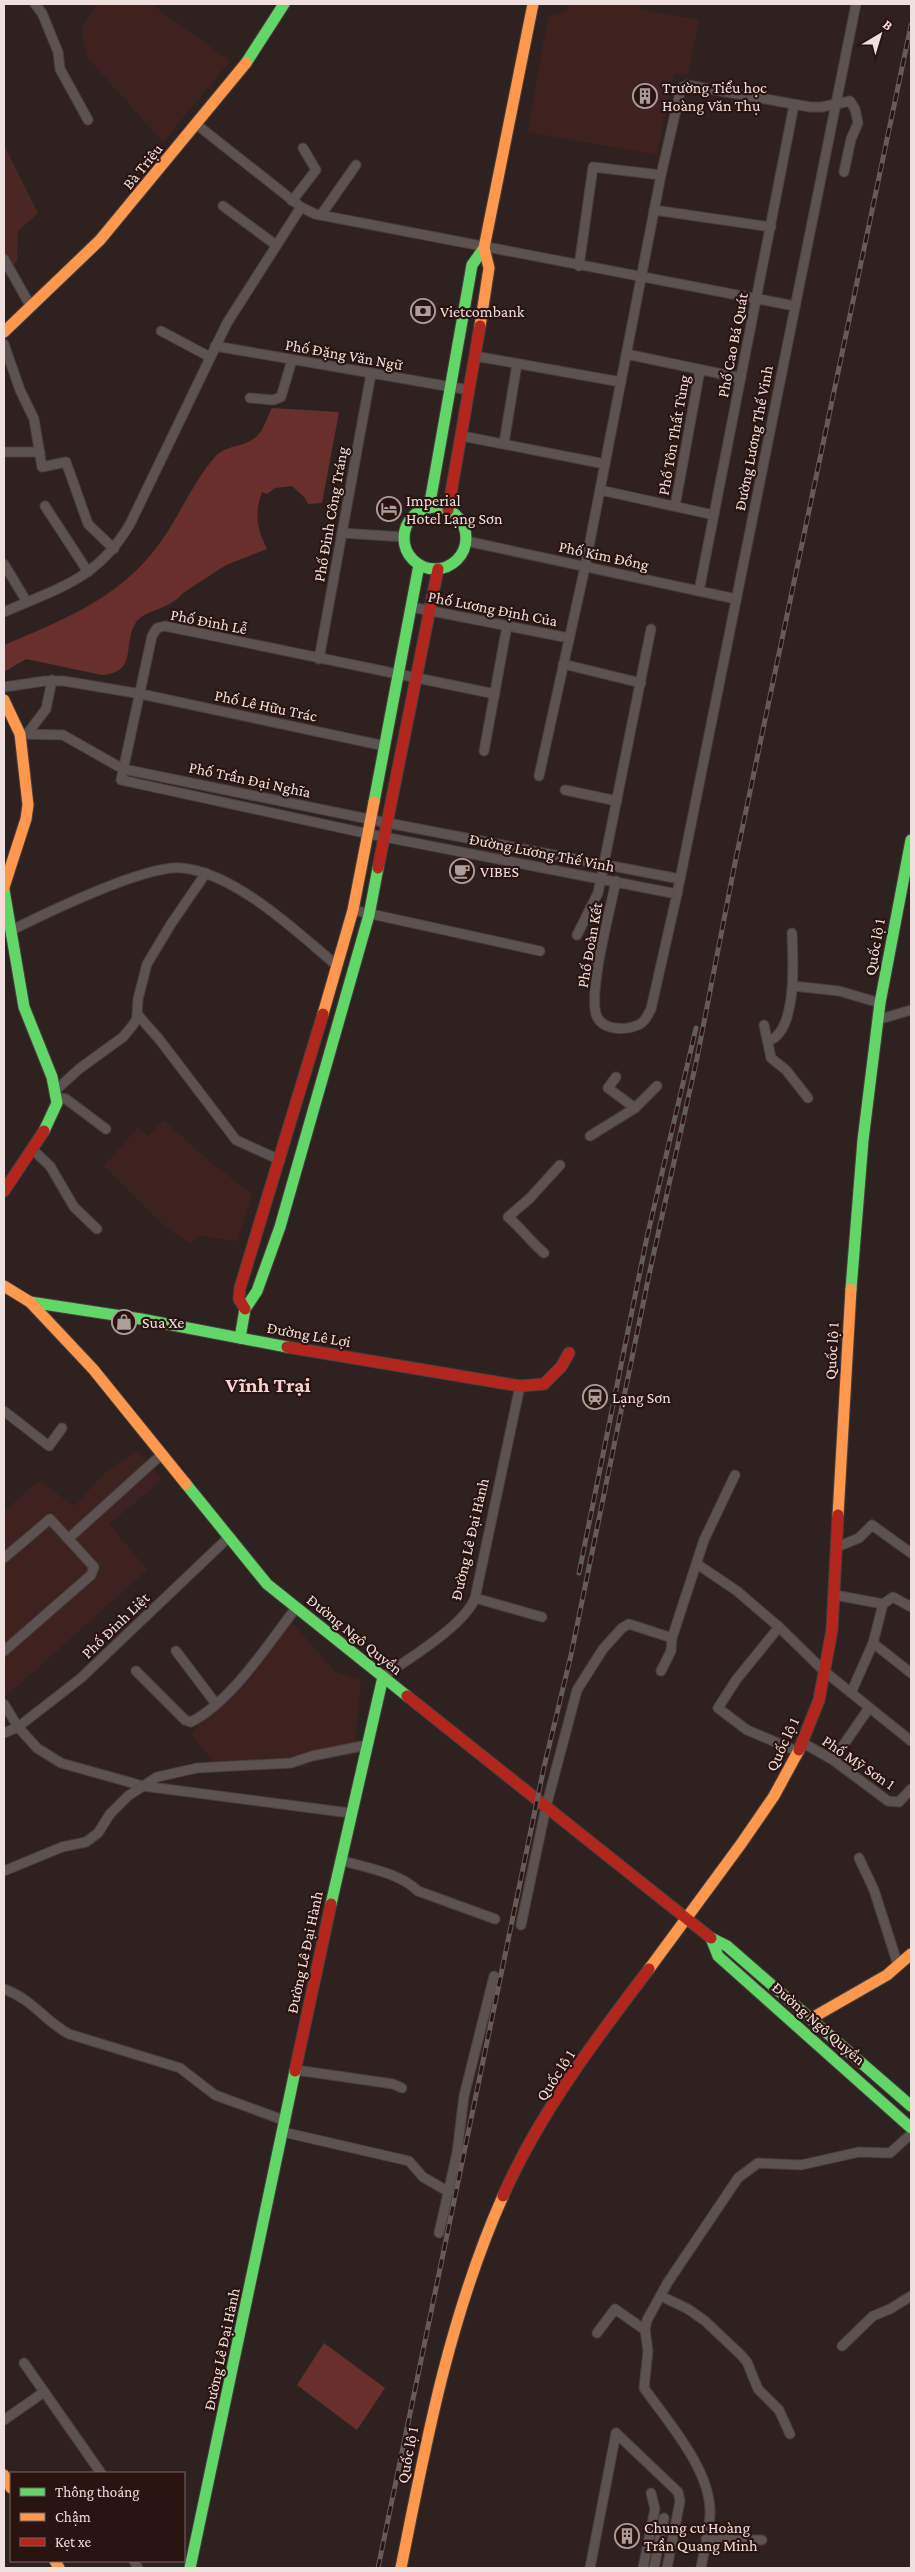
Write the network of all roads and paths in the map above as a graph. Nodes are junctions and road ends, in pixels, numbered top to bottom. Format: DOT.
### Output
graph roads {
  1 [pos="35,4"];
  2 [pos="284,4"];
  3 [pos="533,4"];
  4 [pos="856,4"];
  5 [pos="836,103"];
  6 [pos="794,105"];
  7 [pos="88,120"];
  8 [pos="196,124"];
  9 [pos="303,148"];
  10 [pos="356,165"];
  11 [pos="844,172"];
  12 [pos="661,175"];
  13 [pos="292,201"];
  14 [pos="223,206"];
  15 [pos="300,207"];
  16 [pos="654,210"];
  17 [pos="321,215"];
  18 [pos="770,227"];
  19 [pos="276,245"];
  20 [pos="484,248"];
  21 [pos="4,259"];
  22 [pos="579,266"];
  23 [pos="641,277"];
  24 [pos="756,299"];
  25 [pos="31,306"];
  26 [pos="795,306"];
  27 [pos="462,314"];
  28 [pos="481,317"];
  29 [pos="161,331"];
  30 [pos="4,332"];
  31 [pos="4,344"];
  32 [pos="215,346"];
  33 [pos="626,354"];
  34 [pos="210,356"];
  35 [pos="475,356"];
  36 [pos="292,360"];
  37 [pos="518,364"];
  38 [pos="700,370"];
  39 [pos="371,374"];
  40 [pos="741,378"];
  41 [pos="621,382"];
  42 [pos="450,387"];
  43 [pos="469,390"];
  44 [pos="250,398"];
  45 [pos="462,436"];
  46 [pos="504,443"];
  47 [pos="4,452"];
  48 [pos="40,452"];
  49 [pos="605,464"];
  50 [pos="600,490"];
  51 [pos="45,506"];
  52 [pos="675,506"];
  53 [pos="429,508"];
  54 [pos="448,510"];
  55 [pos="714,514"];
  56 [pos="342,533"];
  57 [pos="403,537"];
  58 [pos="466,541"];
  59 [pos="114,549"];
  60 [pos="4,564"];
  61 [pos="419,566"];
  62 [pos="585,567"];
  63 [pos="438,570"];
  64 [pos="88,572"];
  65 [pos="699,591"];
  66 [pos="736,599"];
  67 [pos="27,602"];
  68 [pos="411,607"];
  69 [pos="429,611"];
  70 [pos="4,612"];
  71 [pos="507,626"];
  72 [pos="651,629"];
  73 [pos="569,638"];
  74 [pos="319,659"];
  75 [pos="563,664"];
  76 [pos="399,674"];
  77 [pos="416,678"];
  78 [pos="52,680"];
  79 [pos="640,683"];
  80 [pos="4,687"];
  81 [pos="142,694"];
  82 [pos="495,694"];
  83 [pos="4,700"];
  84 [pos="23,734"];
  85 [pos="385,746"];
  86 [pos="404,749"];
  87 [pos="484,750"];
  88 [pos="123,769"];
  89 [pos="539,776"];
  90 [pos="124,782"];
  91 [pos="565,790"];
  92 [pos="617,801"];
  93 [pos="371,820"];
  94 [pos="388,823"];
  95 [pos="369,834"];
  96 [pos="469,837"];
  97 [pos="386,838"];
  98 [pos="910,848"];
  99 [pos="467,852"];
  100 [pos="604,864"];
  101 [pos="206,874"];
  102 [pos="601,878"];
  103 [pos="680,879"];
  104 [pos="616,881"];
  105 [pos="4,889"];
  106 [pos="677,894"];
  107 [pos="353,910"];
  108 [pos="370,915"];
  109 [pos="12,930"];
  110 [pos="792,933"];
  111 [pos="577,935"];
  112 [pos="540,951"];
  113 [pos="334,970"];
  114 [pos="349,981"];
  115 [pos="793,986"];
  116 [pos="880,1003"];
  117 [pos="911,1010"];
  118 [pos="137,1014"];
  119 [pos="877,1020"];
  120 [pos="764,1025"];
  121 [pos="768,1041"];
  122 [pos="616,1077"];
  123 [pos="657,1086"];
  124 [pos="56,1093"];
  125 [pos="808,1098"];
  126 [pos="635,1108"];
  127 [pos="291,1119"];
  128 [pos="309,1124"];
  129 [pos="106,1129"];
  130 [pos="590,1136"];
  131 [pos="32,1149"];
  132 [pos="280,1160"];
  133 [pos="560,1165"];
  134 [pos="4,1191"];
  135 [pos="262,1222"];
  136 [pos="280,1227"];
  137 [pos="97,1229"];
  138 [pos="544,1253"];
  139 [pos="4,1286"];
  140 [pos="30,1302"];
  141 [pos="245,1309"];
  142 [pos="240,1338"];
  143 [pos="568,1353"];
  144 [pos="520,1386"];
  145 [pos="4,1411"];
  146 [pos="62,1428"];
  147 [pos="162,1455"];
  148 [pos="734,1475"];
  149 [pos="228,1538"];
  150 [pos="68,1539"];
  151 [pos="837,1547"];
  152 [pos="911,1553"];
  153 [pos="4,1558"];
  154 [pos="697,1564"];
  155 [pos="835,1595"];
  156 [pos="475,1598"];
  157 [pos="884,1604"];
  158 [pos="911,1607"];
  159 [pos="296,1608"];
  160 [pos="542,1617"];
  161 [pos="779,1626"];
  162 [pos="672,1638"];
  163 [pos="873,1643"];
  164 [pos="176,1650"];
  165 [pos="4,1651"];
  166 [pos="136,1671"];
  167 [pos="662,1671"];
  168 [pos="824,1671"];
  169 [pos="911,1673"];
  170 [pos="383,1677"];
  171 [pos="851,1694"];
  172 [pos="4,1704"];
  173 [pos="216,1704"];
  174 [pos="870,1708"];
  175 [pos="18,1726"];
  176 [pos="4,1734"];
  177 [pos="911,1741"];
  178 [pos="366,1745"];
  179 [pos="801,1748"];
  180 [pos="833,1760"];
  181 [pos="143,1786"];
  182 [pos="911,1789"];
  183 [pos="546,1807"];
  184 [pos="350,1813"];
  185 [pos="859,1858"];
  186 [pos="340,1860"];
  187 [pos="4,1871"];
  188 [pos="686,1918"];
  189 [pos="495,1919"];
  190 [pos="521,1925"];
  191 [pos="711,1938"];
  192 [pos="911,1954"];
  193 [pos="898,1965"];
  194 [pos="494,1976"];
  195 [pos="4,1989"];
  196 [pos="812,2018"];
  197 [pos="802,2029"];
  198 [pos="296,2070"];
  199 [pos="402,2088"];
  200 [pos="911,2106"];
  201 [pos="285,2126"];
  202 [pos="911,2128"];
  203 [pos="911,2134"];
  204 [pos="448,2192"];
  205 [pos="439,2233"];
  206 [pos="661,2296"];
  207 [pos="911,2296"];
  208 [pos="645,2330"];
  209 [pos="597,2333"];
  210 [pos="842,2346"];
  211 [pos="24,2363"];
  212 [pos="44,2392"];
  213 [pos="4,2420"];
  214 [pos="790,2434"];
  215 [pos="100,2472"];
  216 [pos="4,2475"];
  217 [pos="10,2486"];
  218 [pos="651,2493"];
  219 [pos="653,2515"];
  220 [pos="664,2518"];
  221 [pos="676,2521"];
  222 [pos="706,2539"];
  223 [pos="762,2540"];
  224 [pos="648,2543"];
  225 [pos="659,2545"];
  226 [pos="190,2568"];
  227 [pos="400,2568"];
  228 [pos="590,2568"];
  229 [pos="643,2568"];
  230 [pos="654,2568"];
  231 [pos="667,2568"];
  232 [pos="701,2568"];
  1 -- 7 [label="street"];
  2 -- 8 [label="main road, Bà Triệu"];
  3 -- 20 [label="main road"];
  4 -- 5 [label="street, Đường Lương Thế Vinh"];
  5 -- 6 [label="street"];
  5 -- 11 [label="street"];
  5 -- 26 [label="street, Đường Lương Thế Vinh"];
  6 -- 12 [label="street"];
  6 -- 18 [label="street, Phố Cao Bá Quát"];
  8 -- 13 [label="street"];
  8 -- 25 [label="main road, Bà Triệu"];
  9 -- 13 [label="street"];
  10 -- 17 [label="street"];
  12 -- 16 [label="street"];
  12 -- 22 [label="street"];
  13 -- 15 [label="street"];
  14 -- 19 [label="street"];
  15 -- 17 [label="street"];
  15 -- 19 [label="street"];
  16 -- 18 [label="street"];
  16 -- 23 [label="street"];
  17 -- 20 [label="street"];
  18 -- 24 [label="street, Phố Cao Bá Quát"];
  19 -- 32 [label="street"];
  20 -- 22 [label="street"];
  20 -- 27 [label="main road"];
  20 -- 28 [label="main road"];
  21 -- 25 [label="street"];
  22 -- 23 [label="street"];
  23 -- 24 [label="street"];
  23 -- 33 [label="street"];
  24 -- 26 [label="street"];
  24 -- 40 [label="street, Phố Cao Bá Quát"];
  25 -- 30 [label="main road, Bà Triệu"];
  26 -- 66 [label="street, Đường Lương Thế Vinh"];
  27 -- 28 [label="main road"];
  27 -- 42 [label="main road"];
  28 -- 35 [label="main road"];
  29 -- 34 [label="street"];
  31 -- 48 [label="street"];
  32 -- 34 [label="street"];
  32 -- 36 [label="street, Phố Đặng Văn Ngữ"];
  33 -- 38 [label="street"];
  33 -- 41 [label="street"];
  34 -- 59 [label="street"];
  35 -- 37 [label="street"];
  35 -- 43 [label="main road"];
  36 -- 39 [label="street, Phố Đặng Văn Ngữ"];
  36 -- 44 [label="street"];
  37 -- 41 [label="street"];
  37 -- 46 [label="street"];
  38 -- 40 [label="street"];
  38 -- 52 [label="street, Phố Tôn Thất Tùng"];
  39 -- 42 [label="street, Phố Đặng Văn Ngữ"];
  39 -- 56 [label="street, Phố Đinh Công Tráng"];
  40 -- 55 [label="street, Phố Cao Bá Quát"];
  41 -- 49 [label="street"];
  42 -- 43 [label="street, Phố Đặng Văn Ngữ"];
  42 -- 53 [label="main road"];
  43 -- 45 [label="main road"];
  45 -- 46 [label="street"];
  45 -- 54 [label="main road"];
  46 -- 49 [label="street"];
  47 -- 48 [label="street"];
  48 -- 59 [label="street"];
  49 -- 50 [label="street"];
  50 -- 52 [label="street"];
  50 -- 62 [label="street"];
  51 -- 64 [label="street"];
  52 -- 55 [label="street"];
  53 -- 54 [label="main road"];
  53 -- 57 [label="main road"];
  54 -- 58 [label="main road"];
  55 -- 65 [label="street, Phố Cao Bá Quát"];
  56 -- 57 [label="street"];
  56 -- 74 [label="street, Phố Đinh Công Tráng"];
  57 -- 61 [label="main road"];
  58 -- 62 [label="street, Phố Kim Đồng"];
  58 -- 63 [label="main road"];
  59 -- 64 [label="street"];
  60 -- 67 [label="street"];
  61 -- 63 [label="main road"];
  61 -- 68 [label="main road"];
  62 -- 65 [label="street, Phố Kim Đồng"];
  62 -- 73 [label="street"];
  63 -- 69 [label="main road"];
  64 -- 67 [label="street"];
  65 -- 66 [label="street, Phố Kim Đồng"];
  66 -- 103 [label="street, Đường Lương Thế Vinh"];
  67 -- 70 [label="street"];
  68 -- 69 [label="street, Phố Lương Định Của"];
  68 -- 76 [label="main road"];
  69 -- 71 [label="street, Phố Lương Định Của"];
  69 -- 77 [label="main road"];
  71 -- 73 [label="street, Phố Lương Định Của"];
  71 -- 82 [label="street"];
  72 -- 79 [label="street"];
  73 -- 75 [label="street"];
  74 -- 76 [label="street, Phố Đinh Lễ"];
  74 -- 81 [label="street, Phố Đinh Lễ"];
  75 -- 79 [label="street"];
  75 -- 89 [label="street"];
  76 -- 77 [label="street, Phố Đinh Lễ"];
  76 -- 85 [label="main road"];
  77 -- 82 [label="street, Phố Đinh Lễ"];
  77 -- 86 [label="main road"];
  78 -- 80 [label="street, Phố Lê Hữu Trác"];
  78 -- 81 [label="street, Phố Lê Hữu Trác"];
  78 -- 84 [label="street"];
  79 -- 92 [label="street"];
  81 -- 85 [label="street, Phố Lê Hữu Trác"];
  81 -- 88 [label="street, Phố Đinh Lễ"];
  82 -- 87 [label="street"];
  83 -- 84 [label="main road"];
  84 -- 88 [label="street, Phố Trần Đại Nghĩa"];
  84 -- 105 [label="main road"];
  85 -- 86 [label="main road"];
  85 -- 93 [label="main road"];
  86 -- 94 [label="main road"];
  88 -- 90 [label="street, Phố Đinh Lễ"];
  88 -- 93 [label="street, Phố Trần Đại Nghĩa"];
  90 -- 95 [label="street, Phố Trần Đại Nghĩa"];
  91 -- 92 [label="street"];
  92 -- 100 [label="street"];
  93 -- 94 [label="street, Phố Trần Đại Nghĩa"];
  93 -- 95 [label="main road"];
  94 -- 96 [label="street, Đường Lương Thế Vinh"];
  94 -- 97 [label="main road"];
  95 -- 97 [label="street, Phố Trần Đại Nghĩa"];
  95 -- 107 [label="main road"];
  96 -- 99 [label="street"];
  96 -- 100 [label="street, Đường Lương Thế Vinh"];
  97 -- 99 [label="street, Đường Lương Thế Vinh"];
  97 -- 108 [label="main road"];
  98 -- 116 [label="main road, Quốc lộ 1"];
  99 -- 102 [label="street, Đường Lương Thế Vinh"];
  100 -- 102 [label="street"];
  100 -- 103 [label="street, Đường Lương Thế Vinh"];
  101 -- 109 [label="street"];
  101 -- 113 [label="street"];
  101 -- 118 [label="street"];
  102 -- 104 [label="street, Đường Lương Thế Vinh"];
  102 -- 111 [label="street"];
  103 -- 106 [label="street, Đường Lương Thế Vinh"];
  104 -- 106 [label="street, Đường Lương Thế Vinh"];
  104 -- 106 [label="street, Phố Đoàn Kết"];
  105 -- 109 [label="main road"];
  107 -- 108 [label="street"];
  107 -- 113 [label="main road"];
  108 -- 112 [label="street"];
  108 -- 114 [label="main road"];
  109 -- 124 [label="main road"];
  110 -- 115 [label="street"];
  113 -- 114 [label="main road"];
  113 -- 127 [label="main road"];
  114 -- 128 [label="main road"];
  115 -- 116 [label="street"];
  115 -- 121 [label="street"];
  116 -- 119 [label="main road, Quốc lộ 1"];
  117 -- 119 [label="street"];
  118 -- 124 [label="street"];
  118 -- 132 [label="street"];
  119 -- 151 [label="main road, Quốc lộ 1"];
  120 -- 121 [label="street"];
  121 -- 125 [label="street"];
  122 -- 126 [label="street"];
  123 -- 126 [label="street"];
  124 -- 129 [label="street"];
  124 -- 131 [label="main road"];
  126 -- 130 [label="street"];
  127 -- 128 [label="main road"];
  127 -- 132 [label="main road"];
  128 -- 136 [label="main road"];
  131 -- 134 [label="main road"];
  131 -- 137 [label="street"];
  132 -- 135 [label="main road"];
  133 -- 138 [label="street"];
  135 -- 136 [label="main road"];
  135 -- 141 [label="main road"];
  136 -- 141 [label="main road"];
  139 -- 140 [label="main road"];
  140 -- 142 [label="main road, Đường Lê Lợi"];
  140 -- 147 [label="main road, Đường Ngô Quyền"];
  141 -- 142 [label="main road"];
  142 -- 144 [label="main road, Đường Lê Lợi"];
  143 -- 144 [label="main road, Đường Lê Lợi"];
  144 -- 156 [label="street, Đường Lê Đại Hành"];
  145 -- 146 [label="street"];
  147 -- 149 [label="main road, Đường Ngô Quyền"];
  147 -- 150 [label="street"];
  148 -- 154 [label="street"];
  149 -- 159 [label="main road, Đường Ngô Quyền"];
  149 -- 175 [label="street, Phố Đinh Liệt"];
  150 -- 153 [label="street"];
  150 -- 165 [label="street"];
  151 -- 152 [label="street"];
  151 -- 155 [label="main road, Quốc lộ 1"];
  154 -- 161 [label="street"];
  154 -- 162 [label="street"];
  155 -- 157 [label="street"];
  155 -- 168 [label="main road, Quốc lộ 1"];
  156 -- 160 [label="street"];
  156 -- 170 [label="street, Đường Lê Đại Hành"];
  157 -- 158 [label="street"];
  157 -- 163 [label="street"];
  159 -- 170 [label="main road, Đường Ngô Quyền"];
  159 -- 173 [label="street"];
  161 -- 168 [label="street"];
  161 -- 179 [label="street, Phố Mỹ Sơn 1"];
  162 -- 167 [label="street"];
  162 -- 183 [label="street"];
  163 -- 169 [label="street"];
  163 -- 171 [label="street"];
  164 -- 173 [label="street"];
  166 -- 173 [label="street"];
  168 -- 171 [label="street"];
  168 -- 179 [label="main road, Quốc lộ 1"];
  170 -- 178 [label="main road, Đường Lê Đại Hành"];
  170 -- 183 [label="main road, Đường Ngô Quyền"];
  171 -- 174 [label="street"];
  172 -- 175 [label="street"];
  174 -- 177 [label="street"];
  174 -- 180 [label="street"];
  175 -- 176 [label="street, Phố Đinh Liệt"];
  175 -- 181 [label="street"];
  178 -- 181 [label="street"];
  178 -- 184 [label="main road, Đường Lê Đại Hành"];
  179 -- 180 [label="street, Phố Mỹ Sơn 1"];
  179 -- 188 [label="main road, Quốc lộ 1"];
  180 -- 182 [label="street, Phố Mỹ Sơn 1"];
  181 -- 184 [label="street"];
  181 -- 187 [label="street"];
  183 -- 188 [label="main road, Đường Ngô Quyền"];
  183 -- 190 [label="street"];
  184 -- 186 [label="main road, Đường Lê Đại Hành"];
  185 -- 193 [label="street"];
  186 -- 189 [label="street"];
  186 -- 198 [label="main road, Đường Lê Đại Hành"];
  188 -- 191 [label="main road, Đường Ngô Quyền"];
  188 -- 227 [label="main road, Quốc lộ 1"];
  191 -- 196 [label="main road, Đường Ngô Quyền"];
  191 -- 197 [label="main road, Đường Ngô Quyền"];
  192 -- 193 [label="main road"];
  193 -- 196 [label="main road"];
  194 -- 204 [label="street"];
  195 -- 201 [label="street"];
  196 -- 197 [label="main road"];
  196 -- 200 [label="main road, Đường Ngô Quyền"];
  197 -- 202 [label="main road, Đường Ngô Quyền"];
  198 -- 199 [label="street"];
  198 -- 201 [label="main road, Đường Lê Đại Hành"];
  201 -- 204 [label="street"];
  201 -- 226 [label="main road, Đường Lê Đại Hành"];
  203 -- 206 [label="street"];
  204 -- 205 [label="street"];
  206 -- 208 [label="street"];
  206 -- 214 [label="street"];
  207 -- 210 [label="street"];
  208 -- 209 [label="street"];
  208 -- 222 [label="street"];
  211 -- 212 [label="street"];
  212 -- 213 [label="street"];
  212 -- 215 [label="street"];
  216 -- 217 [label="main road"];
  218 -- 219 [label="street"];
  219 -- 220 [label="street"];
  219 -- 224 [label="street"];
  220 -- 221 [label="street"];
  220 -- 225 [label="street"];
  221 -- 228 [label="street"];
  221 -- 231 [label="street"];
  222 -- 223 [label="street"];
  222 -- 232 [label="street"];
  224 -- 225 [label="street"];
  224 -- 229 [label="street"];
  225 -- 230 [label="street"];
}
